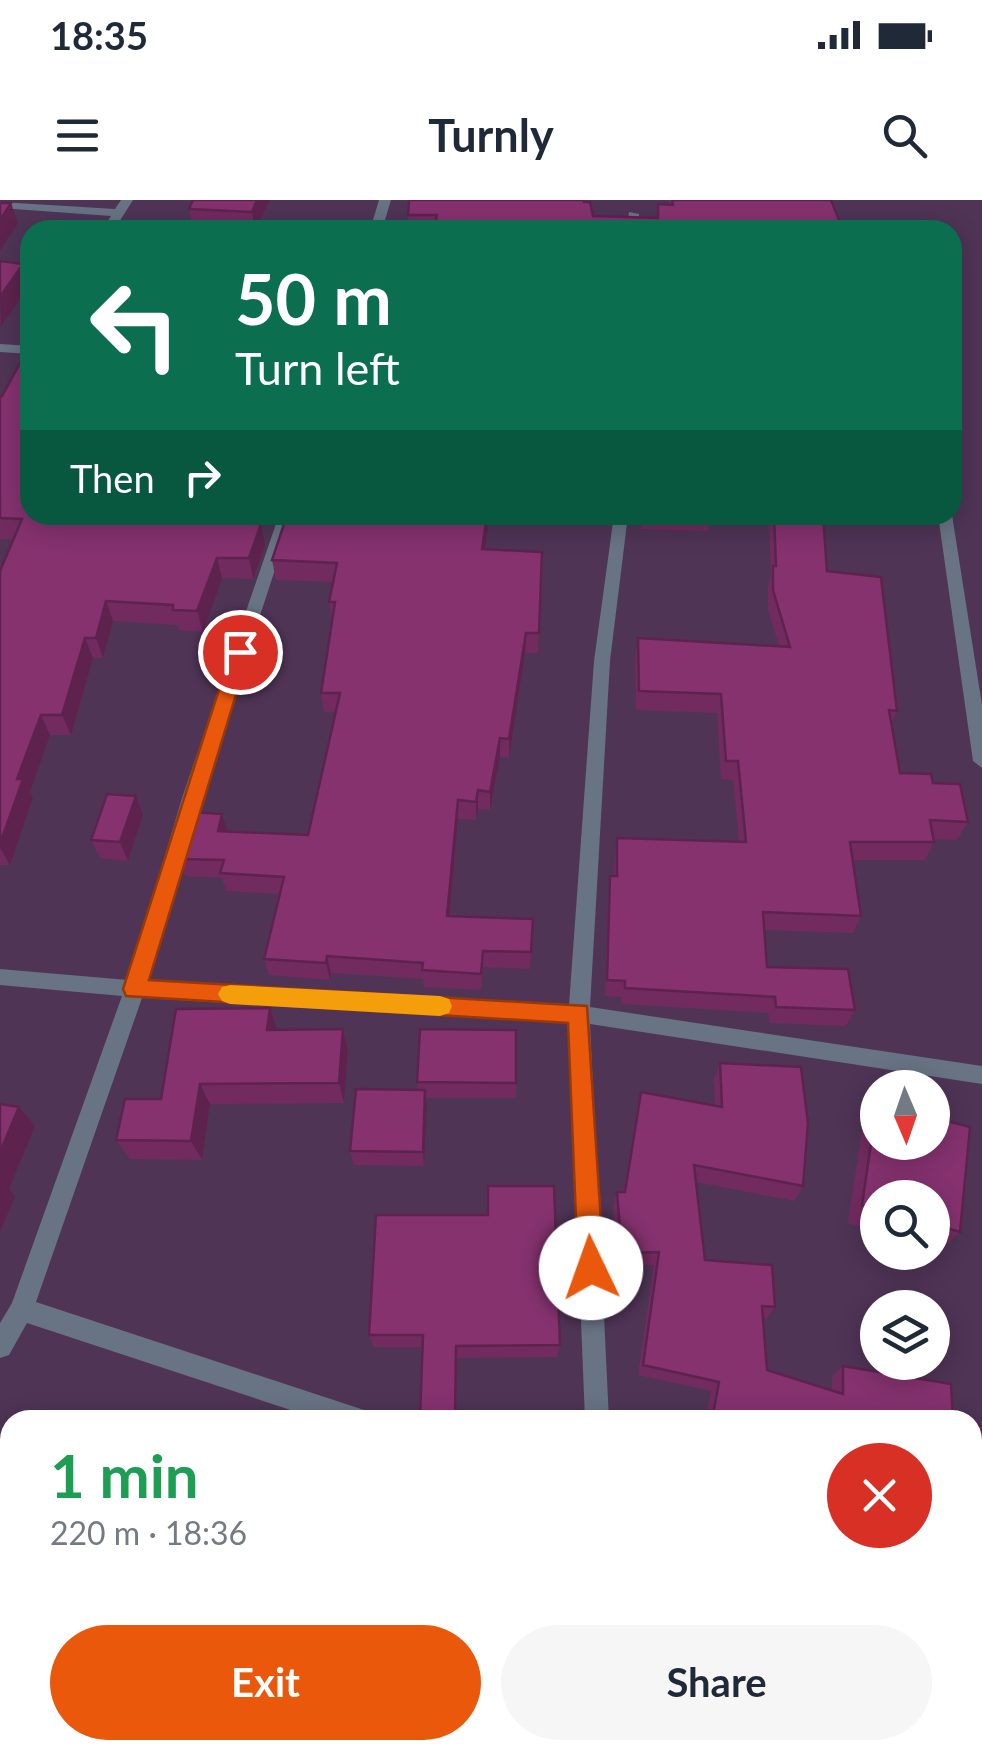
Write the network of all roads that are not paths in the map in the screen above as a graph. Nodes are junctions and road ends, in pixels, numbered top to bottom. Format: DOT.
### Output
graph roads {
  1 [pos="127,200"];
  2 [pos="0,205"];
  3 [pos="119,213"];
  4 [pos="633,214"];
  5 [pos="114,220"];
  6 [pos="633,220"];
  7 [pos="283,525"];
  8 [pos="619,525"];
  9 [pos="947,525"];
  10 [pos="982,760"];
  11 [pos="0,977"];
  12 [pos="134,989"];
  13 [pos="579,1014"];
  14 [pos="982,1075"];
  15 [pos="22,1308"];
  16 [pos="0,1346"];
  17 [pos="328,1410"];
  18 [pos="597,1410"];
  1 -- 3 [label="street"];
  2 -- 3 [label="street"];
  3 -- 5 [label="street"];
  4 -- 6 [label="street"];
  7 -- 12 [label="street"];
  8 -- 13 [label="street"];
  9 -- 10 [label="street"];
  11 -- 12 [label="street"];
  12 -- 13 [label="street"];
  12 -- 15 [label="street"];
  13 -- 14 [label="street"];
  13 -- 18 [label="street"];
  15 -- 16 [label="street"];
  15 -- 17 [label="street"];
}
